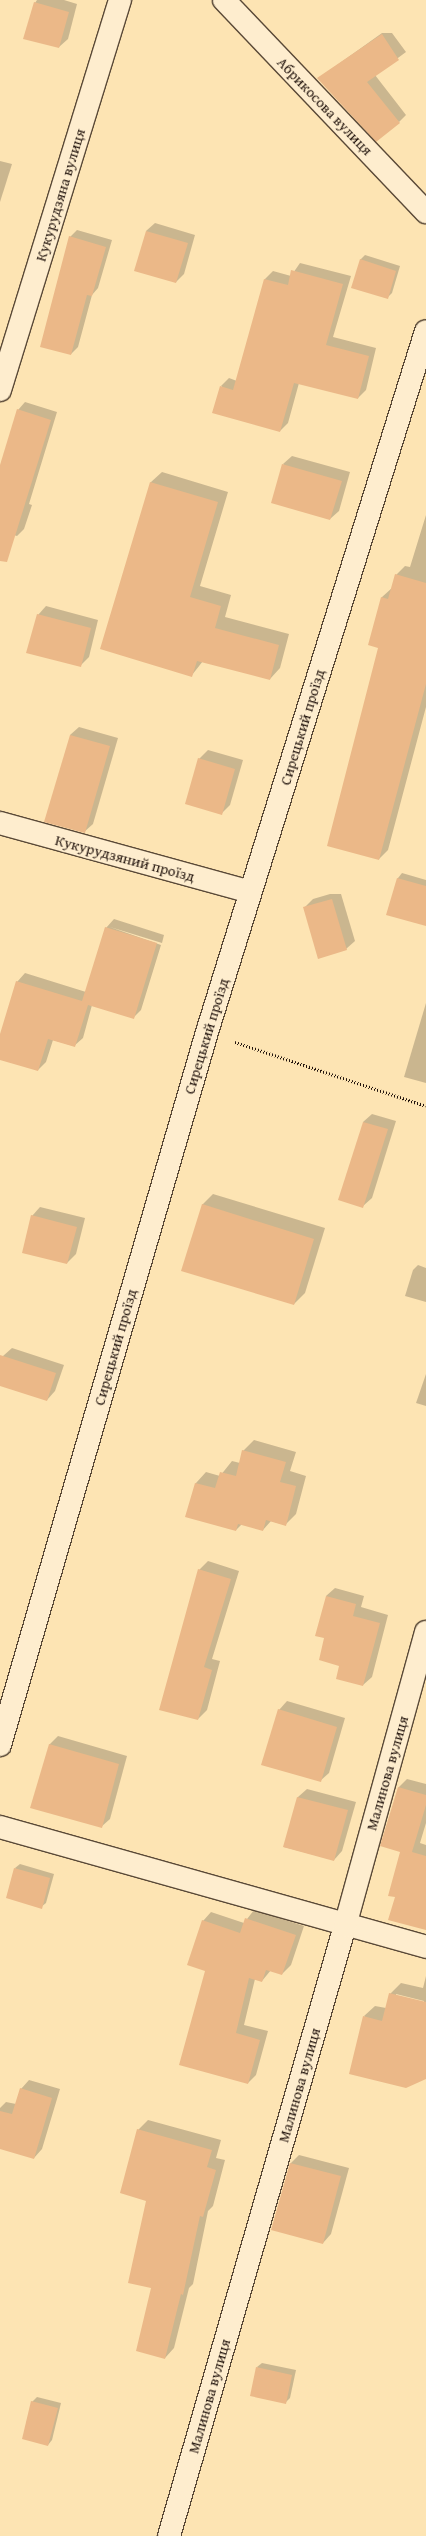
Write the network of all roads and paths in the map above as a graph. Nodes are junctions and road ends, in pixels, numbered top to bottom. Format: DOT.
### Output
graph roads {
  1 [pos="120,0"];
  2 [pos="224,0"];
  3 [pos="426,212"];
  4 [pos="426,331"];
  5 [pos="0,390"];
  6 [pos="0,823"];
  7 [pos="250,892"];
  8 [pos="207,1032"];
  9 [pos="426,1106"];
  10 [pos="426,1632"];
  11 [pos="0,1745"];
  12 [pos="0,1827"];
  13 [pos="345,1926"];
  14 [pos="426,1947"];
  15 [pos="168,2536"];
  1 -- 5 [label="street, Кукурудзяна вулиця"];
  2 -- 3 [label="street, Абрикосова вулиця"];
  4 -- 7 [label="street, Сирецький проїзд"];
  6 -- 7 [label="street, Кукурудзяний проїзд"];
  7 -- 8 [label="street, Сирецький проїзд"];
  8 -- 9 [label="path"];
  8 -- 11 [label="street, Сирецький проїзд"];
  10 -- 13 [label="street, Малинова вулиця"];
  12 -- 13 [label="street"];
  13 -- 14 [label="street"];
  13 -- 15 [label="street, Малинова вулиця"];
}
